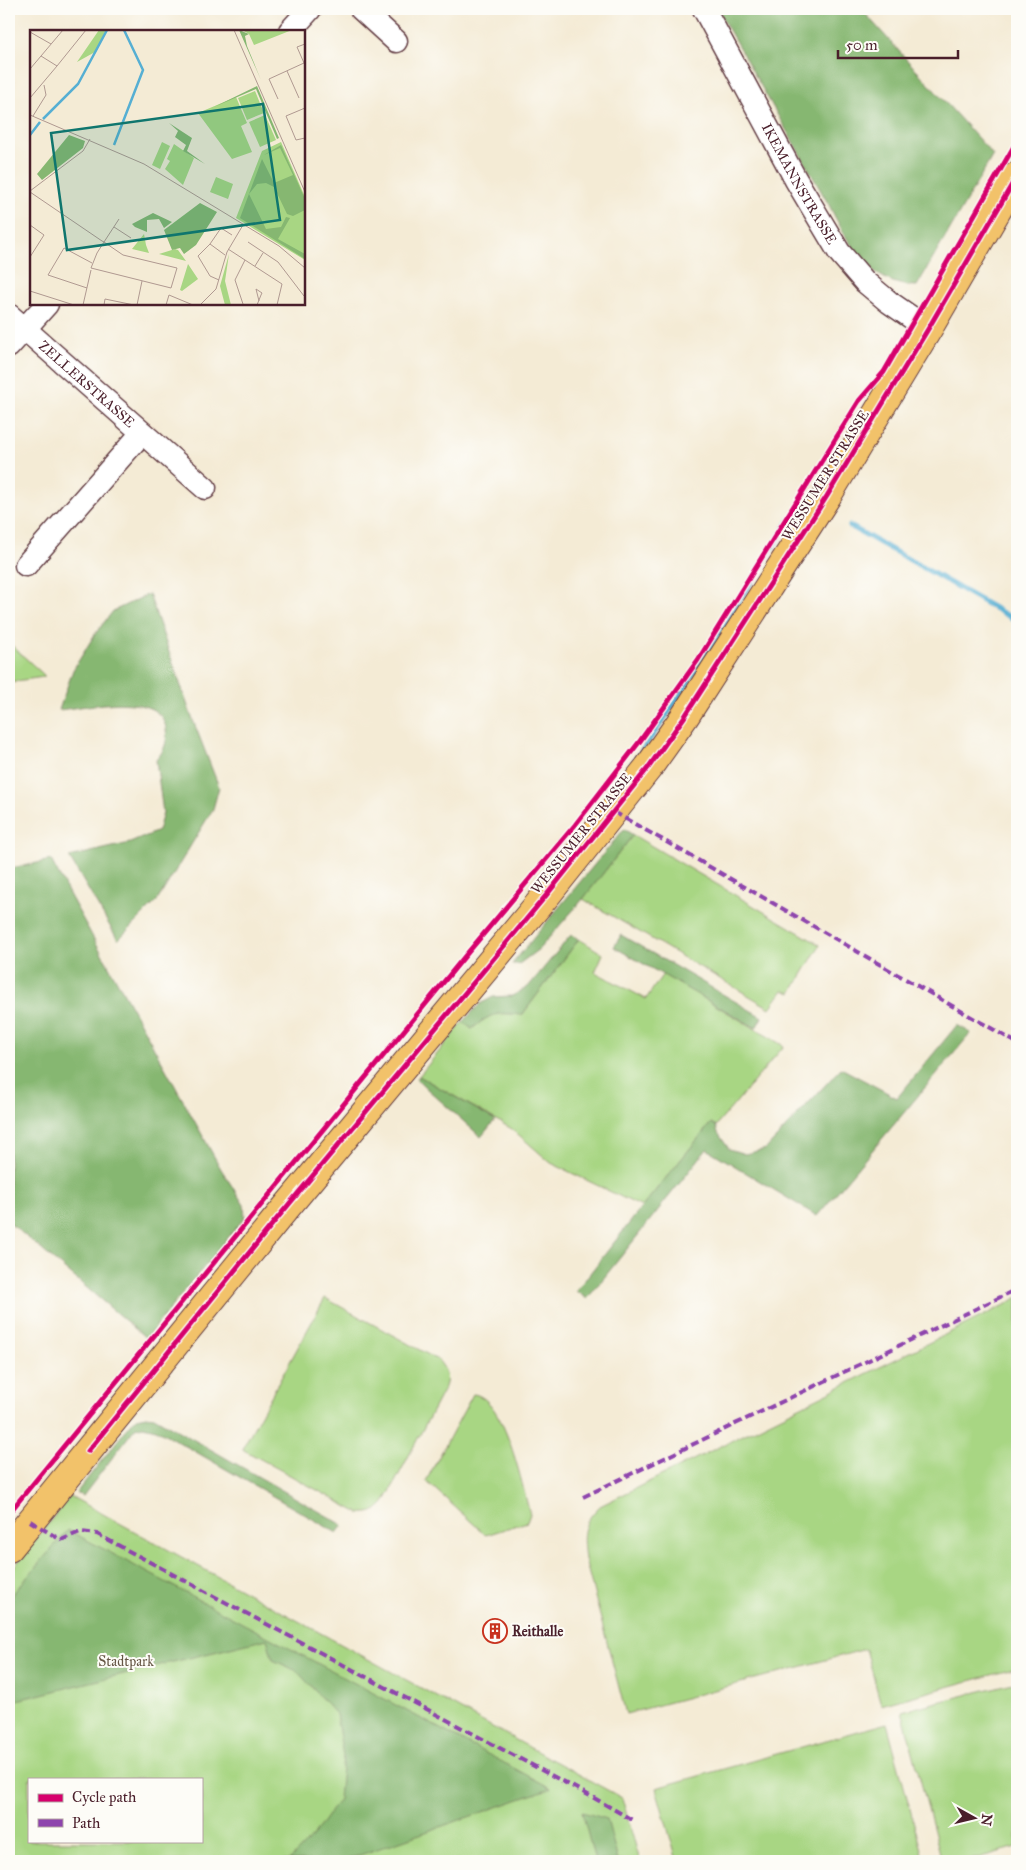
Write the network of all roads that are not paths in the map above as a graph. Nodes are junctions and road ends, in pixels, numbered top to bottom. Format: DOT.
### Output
graph roads {
  1 [pos="310,9"];
  2 [pos="361,9"];
  3 [pos="704,9"];
  4 [pos="291,30"];
  5 [pos="396,41"];
  6 [pos="1017,176"];
  7 [pos="45,305"];
  8 [pos="16,322"];
  9 [pos="928,329"];
  10 [pos="9,346"];
  11 [pos="142,433"];
  12 [pos="205,488"];
  13 [pos="26,565"];
  14 [pos="9,1548"];
  1 -- 4 [label="street"];
  2 -- 5 [label="street"];
  3 -- 9 [label="street, IKEMANNSTRASSE"];
  6 -- 9 [label="main road, WESSUMER STRASSE"];
  7 -- 8 [label="street"];
  8 -- 10 [label="street"];
  8 -- 11 [label="street, ZELLERSTRASSE"];
  9 -- 14 [label="main road, WESSUMER STRASSE"];
  11 -- 12 [label="street, ZELLERSTRASSE"];
  11 -- 13 [label="street, ZELLERSTRASSE"];
}
